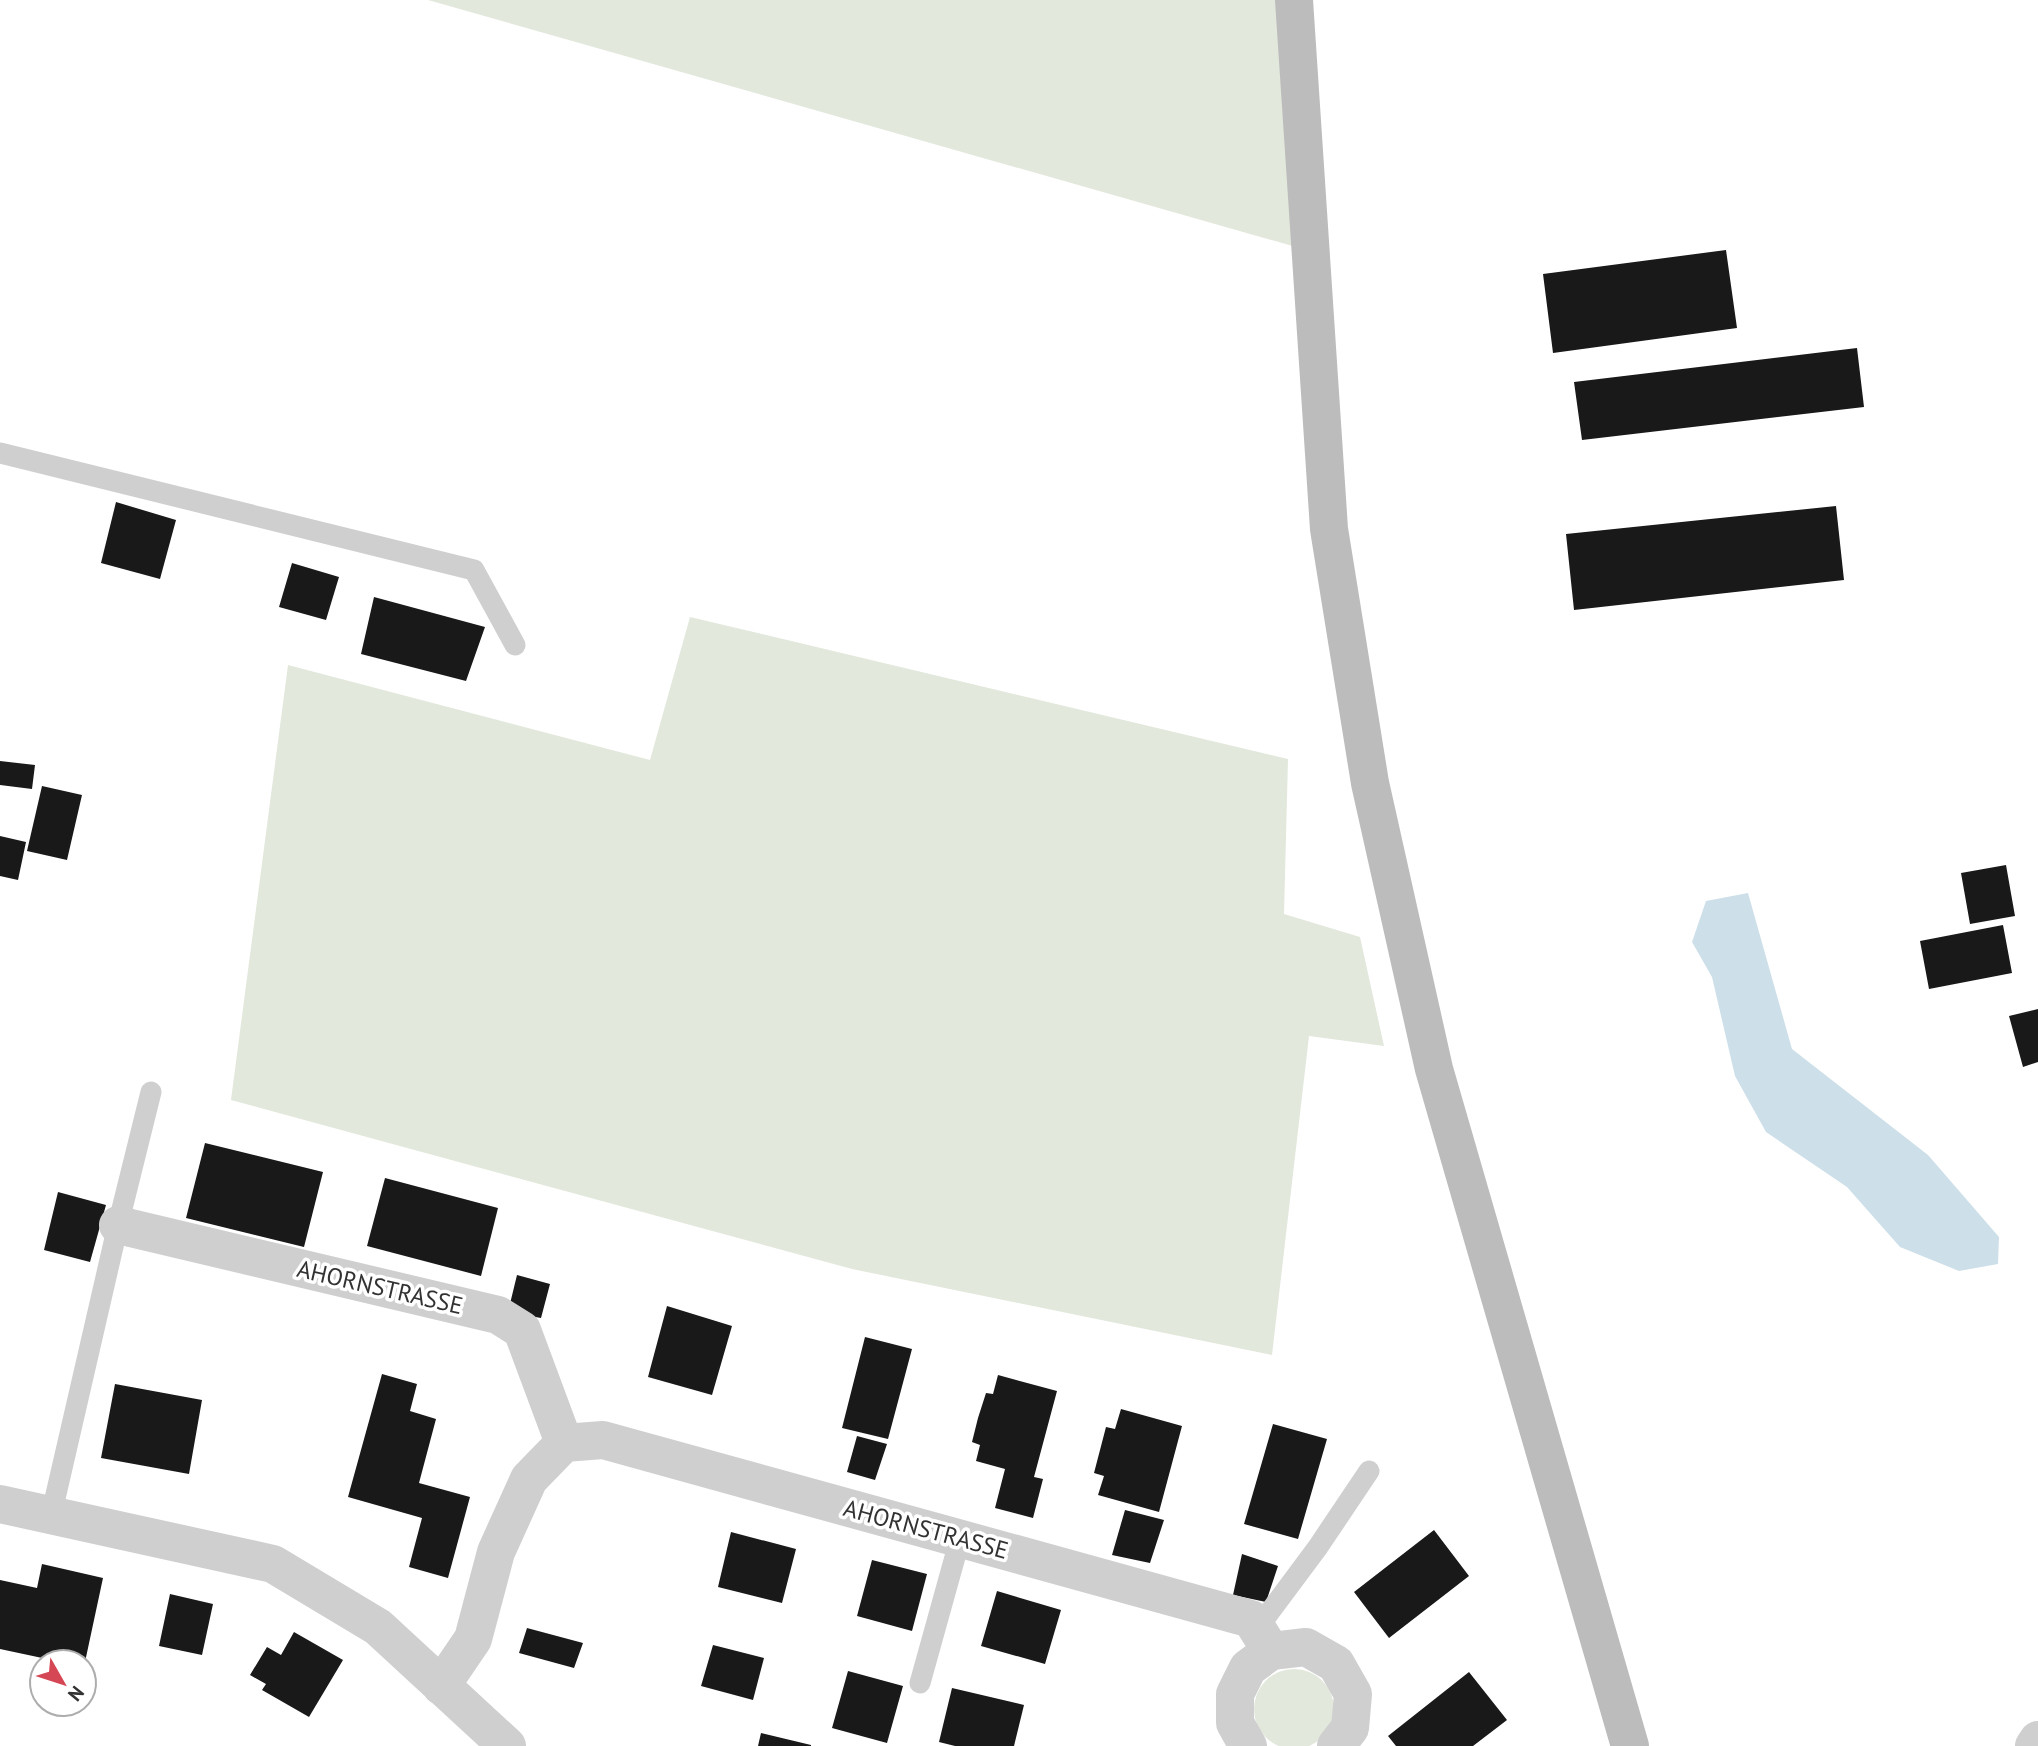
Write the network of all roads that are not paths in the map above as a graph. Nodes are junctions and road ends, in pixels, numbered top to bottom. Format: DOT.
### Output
graph roads {
  1 [pos="1294,0"];
  2 [pos="0,453"];
  3 [pos="515,645"];
  4 [pos="151,1093"];
  5 [pos="118,1225"];
  6 [pos="564,1443"];
  7 [pos="1369,1471"];
  8 [pos="0,1504"];
  9 [pos="51,1516"];
  10 [pos="960,1539"];
  11 [pos="1264,1640"];
  12 [pos="920,1683"];
  13 [pos="441,1686"];
  14 [pos="2038,1740"];
  15 [pos="507,1746"];
  16 [pos="1248,1746"];
  17 [pos="1336,1746"];
  18 [pos="1630,1746"];
  19 [pos="2034,1746"];
  1 -- 18 [label="main road"];
  2 -- 3 [label="lane"];
  4 -- 5 [label="lane"];
  5 -- 6 [label="street, AHORNSTRASSE"];
  5 -- 9 [label="lane"];
  6 -- 10 [label="street, AHORNSTRASSE"];
  6 -- 13 [label="street"];
  7 -- 11 [label="lane"];
  8 -- 9 [label="street"];
  9 -- 13 [label="street"];
  10 -- 11 [label="street, AHORNSTRASSE"];
  10 -- 12 [label="lane"];
  11 -- 16 [label="street"];
  11 -- 17 [label="street"];
  13 -- 15 [label="street"];
  14 -- 19 [label="street"];
}
